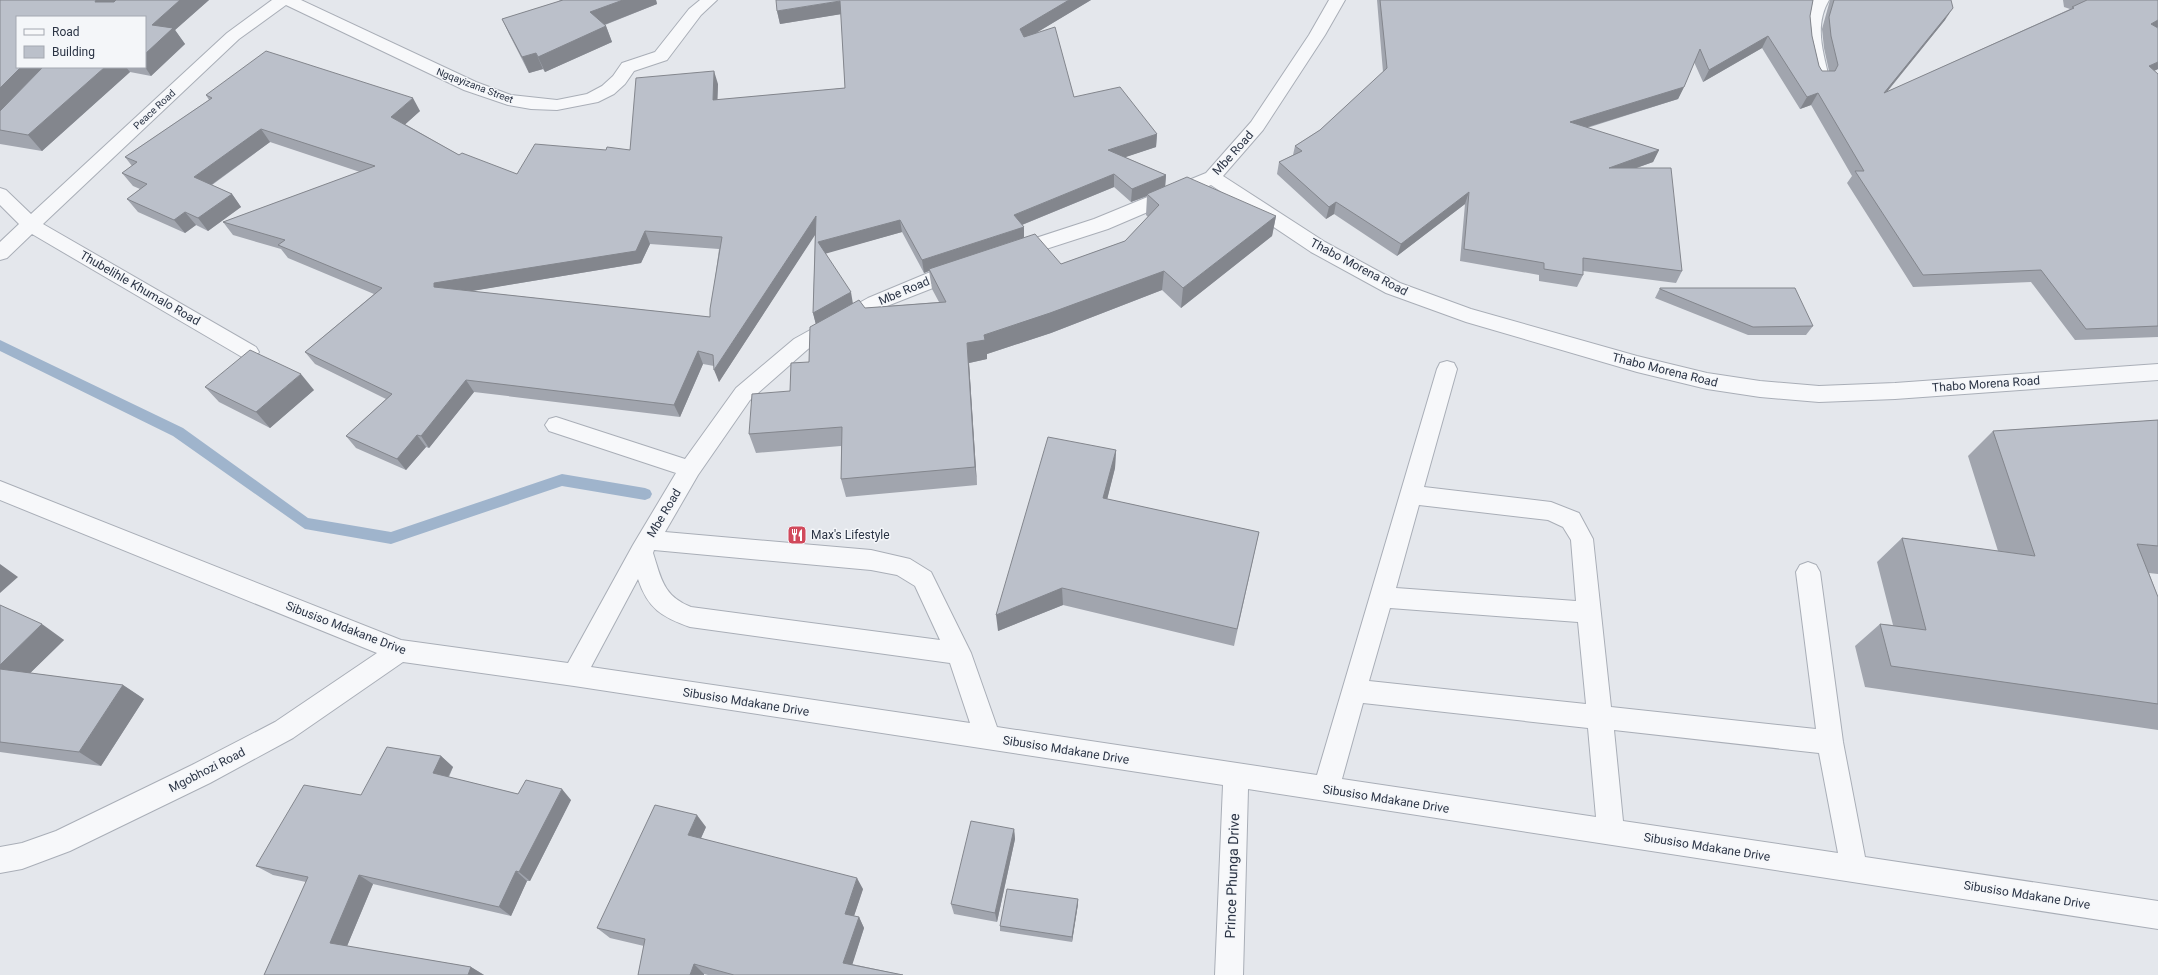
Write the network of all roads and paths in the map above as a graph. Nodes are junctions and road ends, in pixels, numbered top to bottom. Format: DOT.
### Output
graph roads {
  1 [pos="282,0"];
  2 [pos="288,0"];
  3 [pos="709,0"];
  4 [pos="1337,0"];
  5 [pos="1821,0"];
  6 [pos="1821,78"];
  7 [pos="1212,177"];
  8 [pos="0,194"];
  9 [pos="31,224"];
  10 [pos="0,253"];
  11 [pos="996,258"];
  12 [pos="973,265"];
  13 [pos="249,352"];
  14 [pos="1447,370"];
  15 [pos="2158,372"];
  16 [pos="556,425"];
  17 [pos="690,469"];
  18 [pos="0,490"];
  19 [pos="1411,496"];
  20 [pos="644,546"];
  21 [pos="1808,572"];
  22 [pos="1382,597"];
  23 [pos="1590,612"];
  24 [pos="400,651"];
  25 [pos="959,653"];
  26 [pos="574,675"];
  27 [pos="1354,691"];
  28 [pos="1600,717"];
  29 [pos="988,738"];
  30 [pos="1830,742"];
  31 [pos="1236,776"];
  32 [pos="1326,790"];
  33 [pos="1611,832"];
  34 [pos="0,860"];
  35 [pos="1854,869"];
  36 [pos="2158,915"];
  37 [pos="1229,975"];
  1 -- 9 [label="street, Peace Road"];
  2 -- 3 [label="street, Ngqayizana Street"];
  4 -- 7 [label="street, Mbe Road"];
  5 -- 6 [label="street"];
  7 -- 11 [label="street, Mbe Road"];
  7 -- 15 [label="street, Thabo Morena Road"];
  8 -- 9 [label="street"];
  9 -- 10 [label="street, Peace Road"];
  9 -- 13 [label="street, Thubelihle Khumalo Road"];
  12 -- 17 [label="street, Mbe Road"];
  14 -- 19 [label="street"];
  16 -- 17 [label="street"];
  17 -- 20 [label="street, Mbe Road"];
  18 -- 24 [label="street, Sibusiso Mdakane Drive"];
  19 -- 22 [label="street"];
  19 -- 23 [label="street"];
  20 -- 25 [label="street"];
  20 -- 25 [label="street"];
  20 -- 26 [label="street, Mbe Road"];
  21 -- 30 [label="street"];
  22 -- 23 [label="street"];
  22 -- 27 [label="street"];
  23 -- 28 [label="street"];
  24 -- 26 [label="street, Sibusiso Mdakane Drive"];
  24 -- 34 [label="street, Mgobhozi Road"];
  25 -- 29 [label="street"];
  26 -- 29 [label="street, Sibusiso Mdakane Drive"];
  27 -- 28 [label="street"];
  27 -- 32 [label="street"];
  28 -- 30 [label="street"];
  28 -- 33 [label="street"];
  29 -- 31 [label="street, Sibusiso Mdakane Drive"];
  30 -- 35 [label="street"];
  31 -- 32 [label="street, Sibusiso Mdakane Drive"];
  31 -- 37 [label="street, Prince Phunga Drive"];
  32 -- 33 [label="street, Sibusiso Mdakane Drive"];
  33 -- 35 [label="street, Sibusiso Mdakane Drive"];
  35 -- 36 [label="street, Sibusiso Mdakane Drive"];
}
